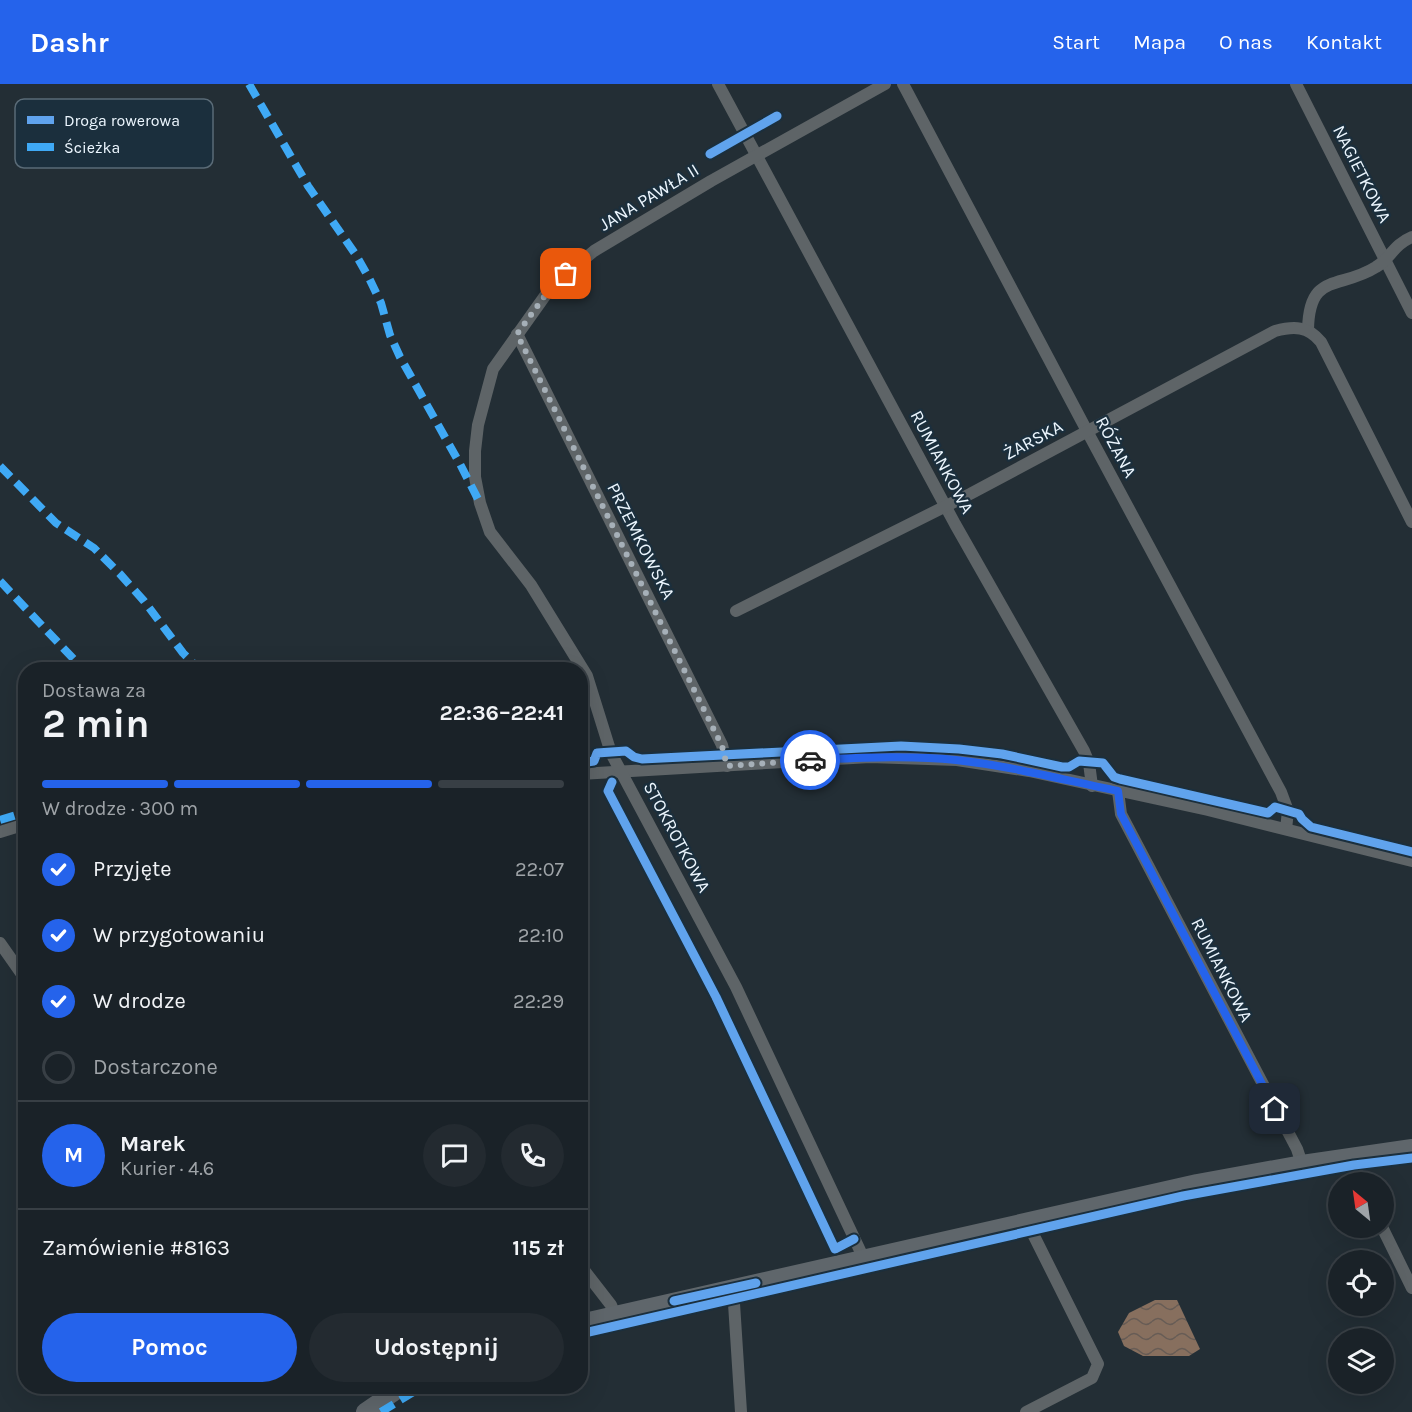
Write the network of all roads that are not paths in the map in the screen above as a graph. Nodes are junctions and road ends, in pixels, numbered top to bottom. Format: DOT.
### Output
graph roads {
  1 [pos="718,84"];
  2 [pos="885,84"];
  3 [pos="903,84"];
  4 [pos="1296,84"];
  5 [pos="756,155"];
  6 [pos="1412,237"];
  7 [pos="1385,260"];
  8 [pos="1412,313"];
  9 [pos="1308,330"];
  10 [pos="517,334"];
  11 [pos="1087,431"];
  12 [pos="946,507"];
  13 [pos="1412,522"];
  14 [pos="736,611"];
  15 [pos="578,662"];
  16 [pos="588,679"];
  17 [pos="727,766"];
  18 [pos="622,771"];
  19 [pos="588,773"];
  20 [pos="1092,786"];
  21 [pos="1118,791"];
  22 [pos="18,826"];
  23 [pos="1286,830"];
  24 [pos="0,832"];
  25 [pos="1412,861"];
  26 [pos="0,943"];
  27 [pos="18,969"];
  28 [pos="1412,1148"];
  29 [pos="1353,1156"];
  30 [pos="1302,1164"];
  31 [pos="1357,1172"];
  32 [pos="1026,1222"];
  33 [pos="1387,1238"];
  34 [pos="864,1259"];
  35 [pos="588,1275"];
  36 [pos="733,1288"];
  37 [pos="1412,1288"];
  38 [pos="615,1315"];
  39 [pos="588,1321"];
  40 [pos="391,1394"];
  41 [pos="365,1412"];
  42 [pos="741,1412"];
  43 [pos="1026,1412"];
  1 -- 5 [label="street, RUMIANKOWA"];
  2 -- 5 [label="street, JANA PAWŁA II"];
  3 -- 11 [label="street, RÓŻANA"];
  4 -- 7 [label="street, NAGIETKOWA"];
  5 -- 10 [label="street, JANA PAWŁA II"];
  5 -- 12 [label="street, RUMIANKOWA"];
  6 -- 7 [label="street"];
  7 -- 8 [label="street, NAGIETKOWA"];
  7 -- 9 [label="street"];
  9 -- 11 [label="street, ŻARSKA"];
  9 -- 13 [label="street"];
  10 -- 15 [label="street, STOKROTKOWA"];
  10 -- 17 [label="street, PRZEMKOWSKA"];
  11 -- 12 [label="street, ŻARSKA"];
  11 -- 23 [label="street, RÓŻANA"];
  12 -- 14 [label="street, ŻARSKA"];
  12 -- 20 [label="street, RUMIANKOWA"];
  16 -- 18 [label="street, STOKROTKOWA"];
  17 -- 18 [label="street"];
  17 -- 20 [label="street"];
  18 -- 19 [label="street"];
  18 -- 34 [label="street, STOKROTKOWA"];
  20 -- 21 [label="street"];
  21 -- 23 [label="street"];
  21 -- 30 [label="street, RUMIANKOWA"];
  22 -- 24 [label="street"];
  23 -- 25 [label="street"];
  26 -- 27 [label="street"];
  28 -- 29 [label="street"];
  29 -- 30 [label="street"];
  29 -- 31 [label="street"];
  30 -- 32 [label="street"];
  32 -- 34 [label="street"];
  32 -- 43 [label="street"];
  33 -- 37 [label="street"];
  34 -- 36 [label="street"];
  35 -- 38 [label="street"];
  36 -- 38 [label="street"];
  36 -- 42 [label="street"];
  38 -- 39 [label="street"];
  40 -- 41 [label="street"];
}
